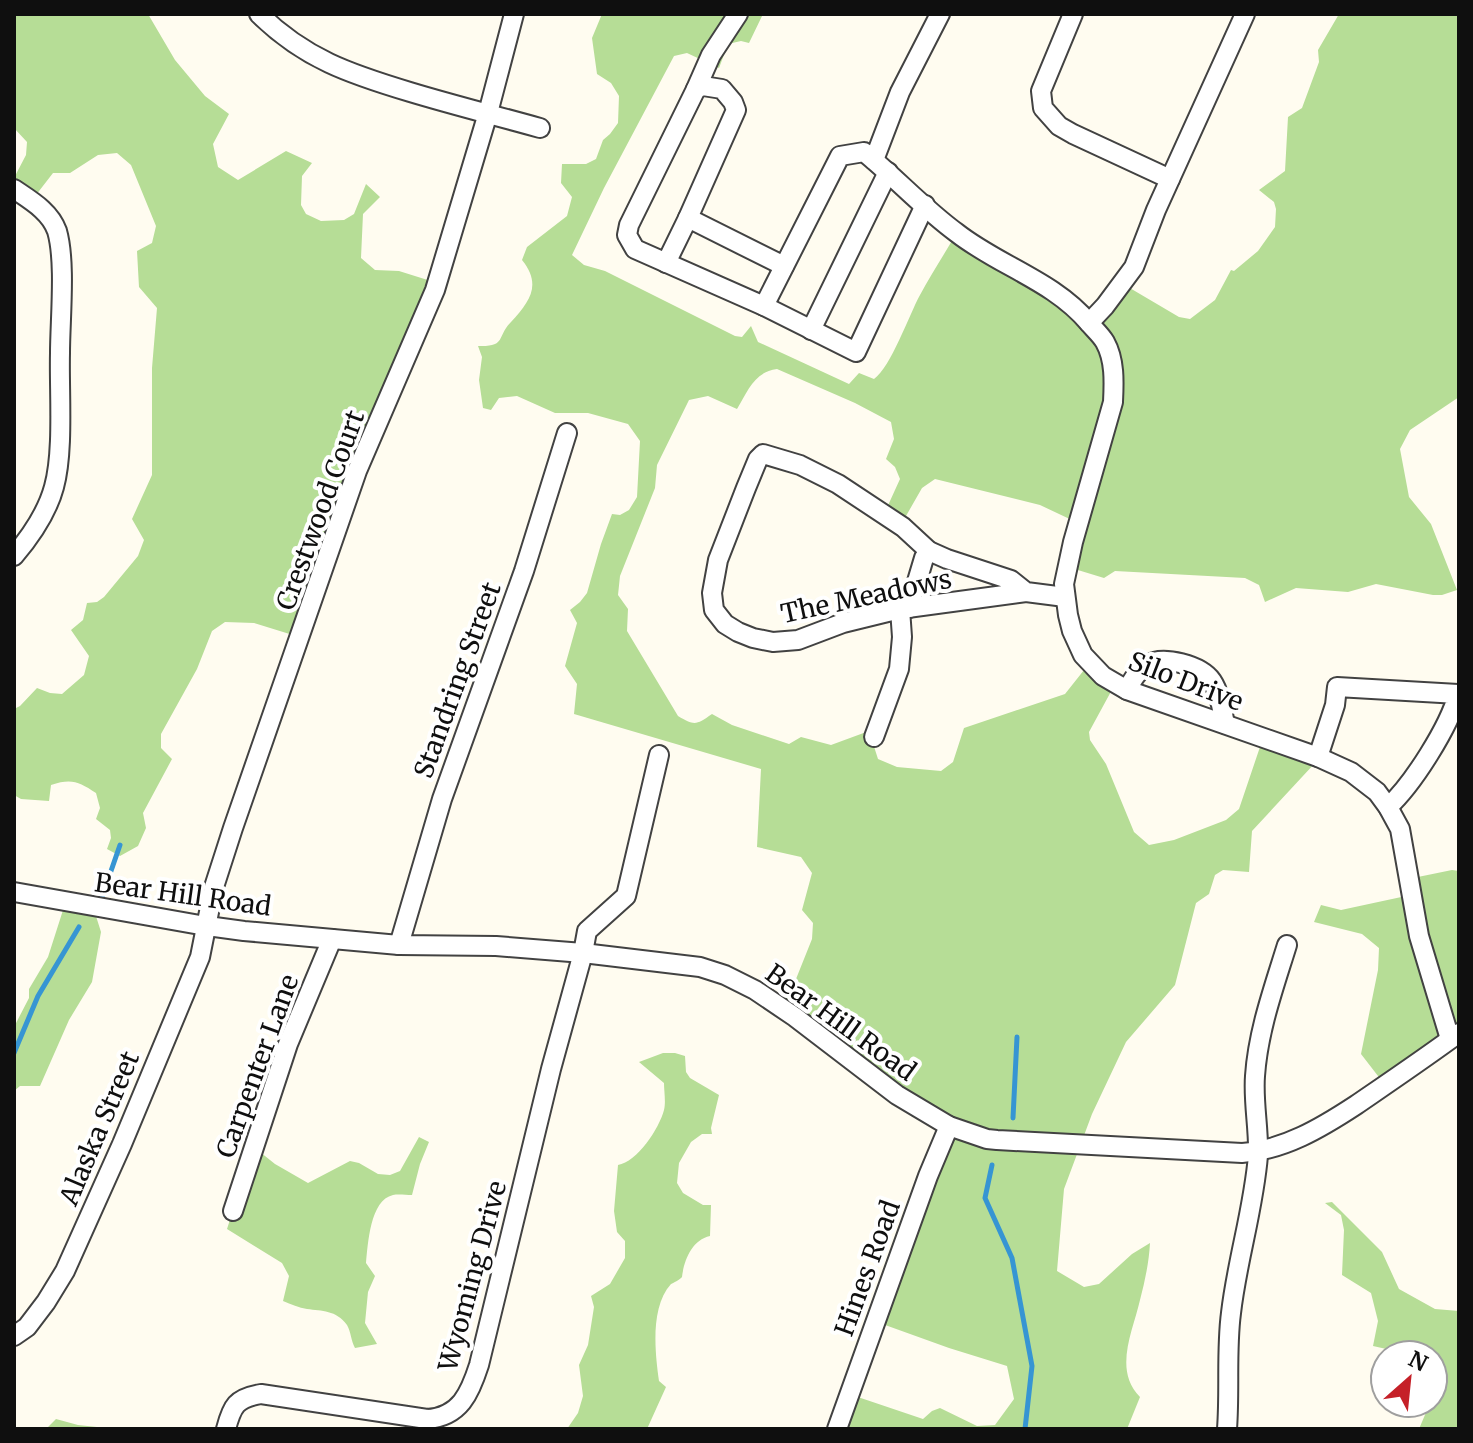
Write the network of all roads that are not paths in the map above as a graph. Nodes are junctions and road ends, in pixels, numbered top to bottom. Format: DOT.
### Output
graph roads {
  1 [pos="259,14"];
  2 [pos="514,14"];
  3 [pos="738,14"];
  4 [pos="940,14"];
  5 [pos="1073,14"];
  6 [pos="1245,14"];
  7 [pos="696,89"];
  8 [pos="488,113"];
  9 [pos="540,128"];
  10 [pos="875,161"];
  11 [pos="1170,179"];
  12 [pos="14,189"];
  13 [pos="925,205"];
  14 [pos="688,218"];
  15 [pos="666,263"];
  16 [pos="784,266"];
  17 [pos="764,306"];
  18 [pos="1089,323"];
  19 [pos="811,330"];
  20 [pos="567,433"];
  21 [pos="929,551"];
  22 [pos="14,556"];
  23 [pos="1026,592"];
  24 [pos="1065,597"];
  25 [pos="904,609"];
  26 [pos="1127,690"];
  27 [pos="1458,694"];
  28 [pos="1225,724"];
  29 [pos="874,737"];
  30 [pos="659,755"];
  31 [pos="1318,757"];
  32 [pos="1388,807"];
  33 [pos="14,892"];
  34 [pos="206,926"];
  35 [pos="332,939"];
  36 [pos="399,945"];
  37 [pos="1287,945"];
  38 [pos="583,953"];
  39 [pos="1454,1036"];
  40 [pos="949,1126"];
  41 [pos="1258,1152"];
  42 [pos="233,1211"];
  43 [pos="14,1336"];
  44 [pos="226,1429"];
  45 [pos="837,1429"];
  46 [pos="1227,1429"];
  1 -- 8 [label="street"];
  2 -- 8 [label="street, Crestwood Court"];
  3 -- 7 [label="street"];
  4 -- 10 [label="street"];
  5 -- 11 [label="street"];
  6 -- 11 [label="street"];
  7 -- 14 [label="street"];
  7 -- 15 [label="street"];
  8 -- 9 [label="street"];
  8 -- 34 [label="street, Crestwood Court"];
  10 -- 13 [label="street, Silo Drive"];
  10 -- 16 [label="street"];
  10 -- 19 [label="street"];
  11 -- 18 [label="street"];
  12 -- 22 [label="street"];
  13 -- 18 [label="street, Silo Drive"];
  13 -- 19 [label="street"];
  14 -- 15 [label="street"];
  14 -- 16 [label="street"];
  15 -- 17 [label="street"];
  16 -- 17 [label="street"];
  17 -- 19 [label="street"];
  18 -- 24 [label="street, Silo Drive"];
  20 -- 36 [label="street, Standring Street"];
  21 -- 23 [label="street, The Meadows"];
  21 -- 25 [label="street"];
  21 -- 25 [label="street, The Meadows"];
  23 -- 24 [label="street, The Meadows"];
  23 -- 25 [label="street, The Meadows"];
  24 -- 26 [label="street, Silo Drive"];
  25 -- 29 [label="street"];
  26 -- 28 [label="street, Silo Drive"];
  26 -- 28 [label="street"];
  27 -- 31 [label="street"];
  27 -- 32 [label="street"];
  28 -- 31 [label="street, Silo Drive"];
  30 -- 38 [label="street, Wyoming Drive"];
  31 -- 32 [label="street, Silo Drive"];
  32 -- 39 [label="street, Silo Drive"];
  33 -- 34 [label="street, Bear Hill Road"];
  34 -- 35 [label="street, Bear Hill Road"];
  34 -- 43 [label="street, Alaska Street"];
  35 -- 36 [label="street, Bear Hill Road"];
  35 -- 42 [label="street, Carpenter Lane"];
  36 -- 38 [label="street, Bear Hill Road"];
  37 -- 41 [label="street"];
  38 -- 40 [label="street, Bear Hill Road"];
  38 -- 44 [label="street, Wyoming Drive"];
  39 -- 41 [label="street, Bear Hill Road"];
  40 -- 41 [label="street, Bear Hill Road"];
  40 -- 45 [label="street, Hines Road"];
  41 -- 46 [label="street"];
}
